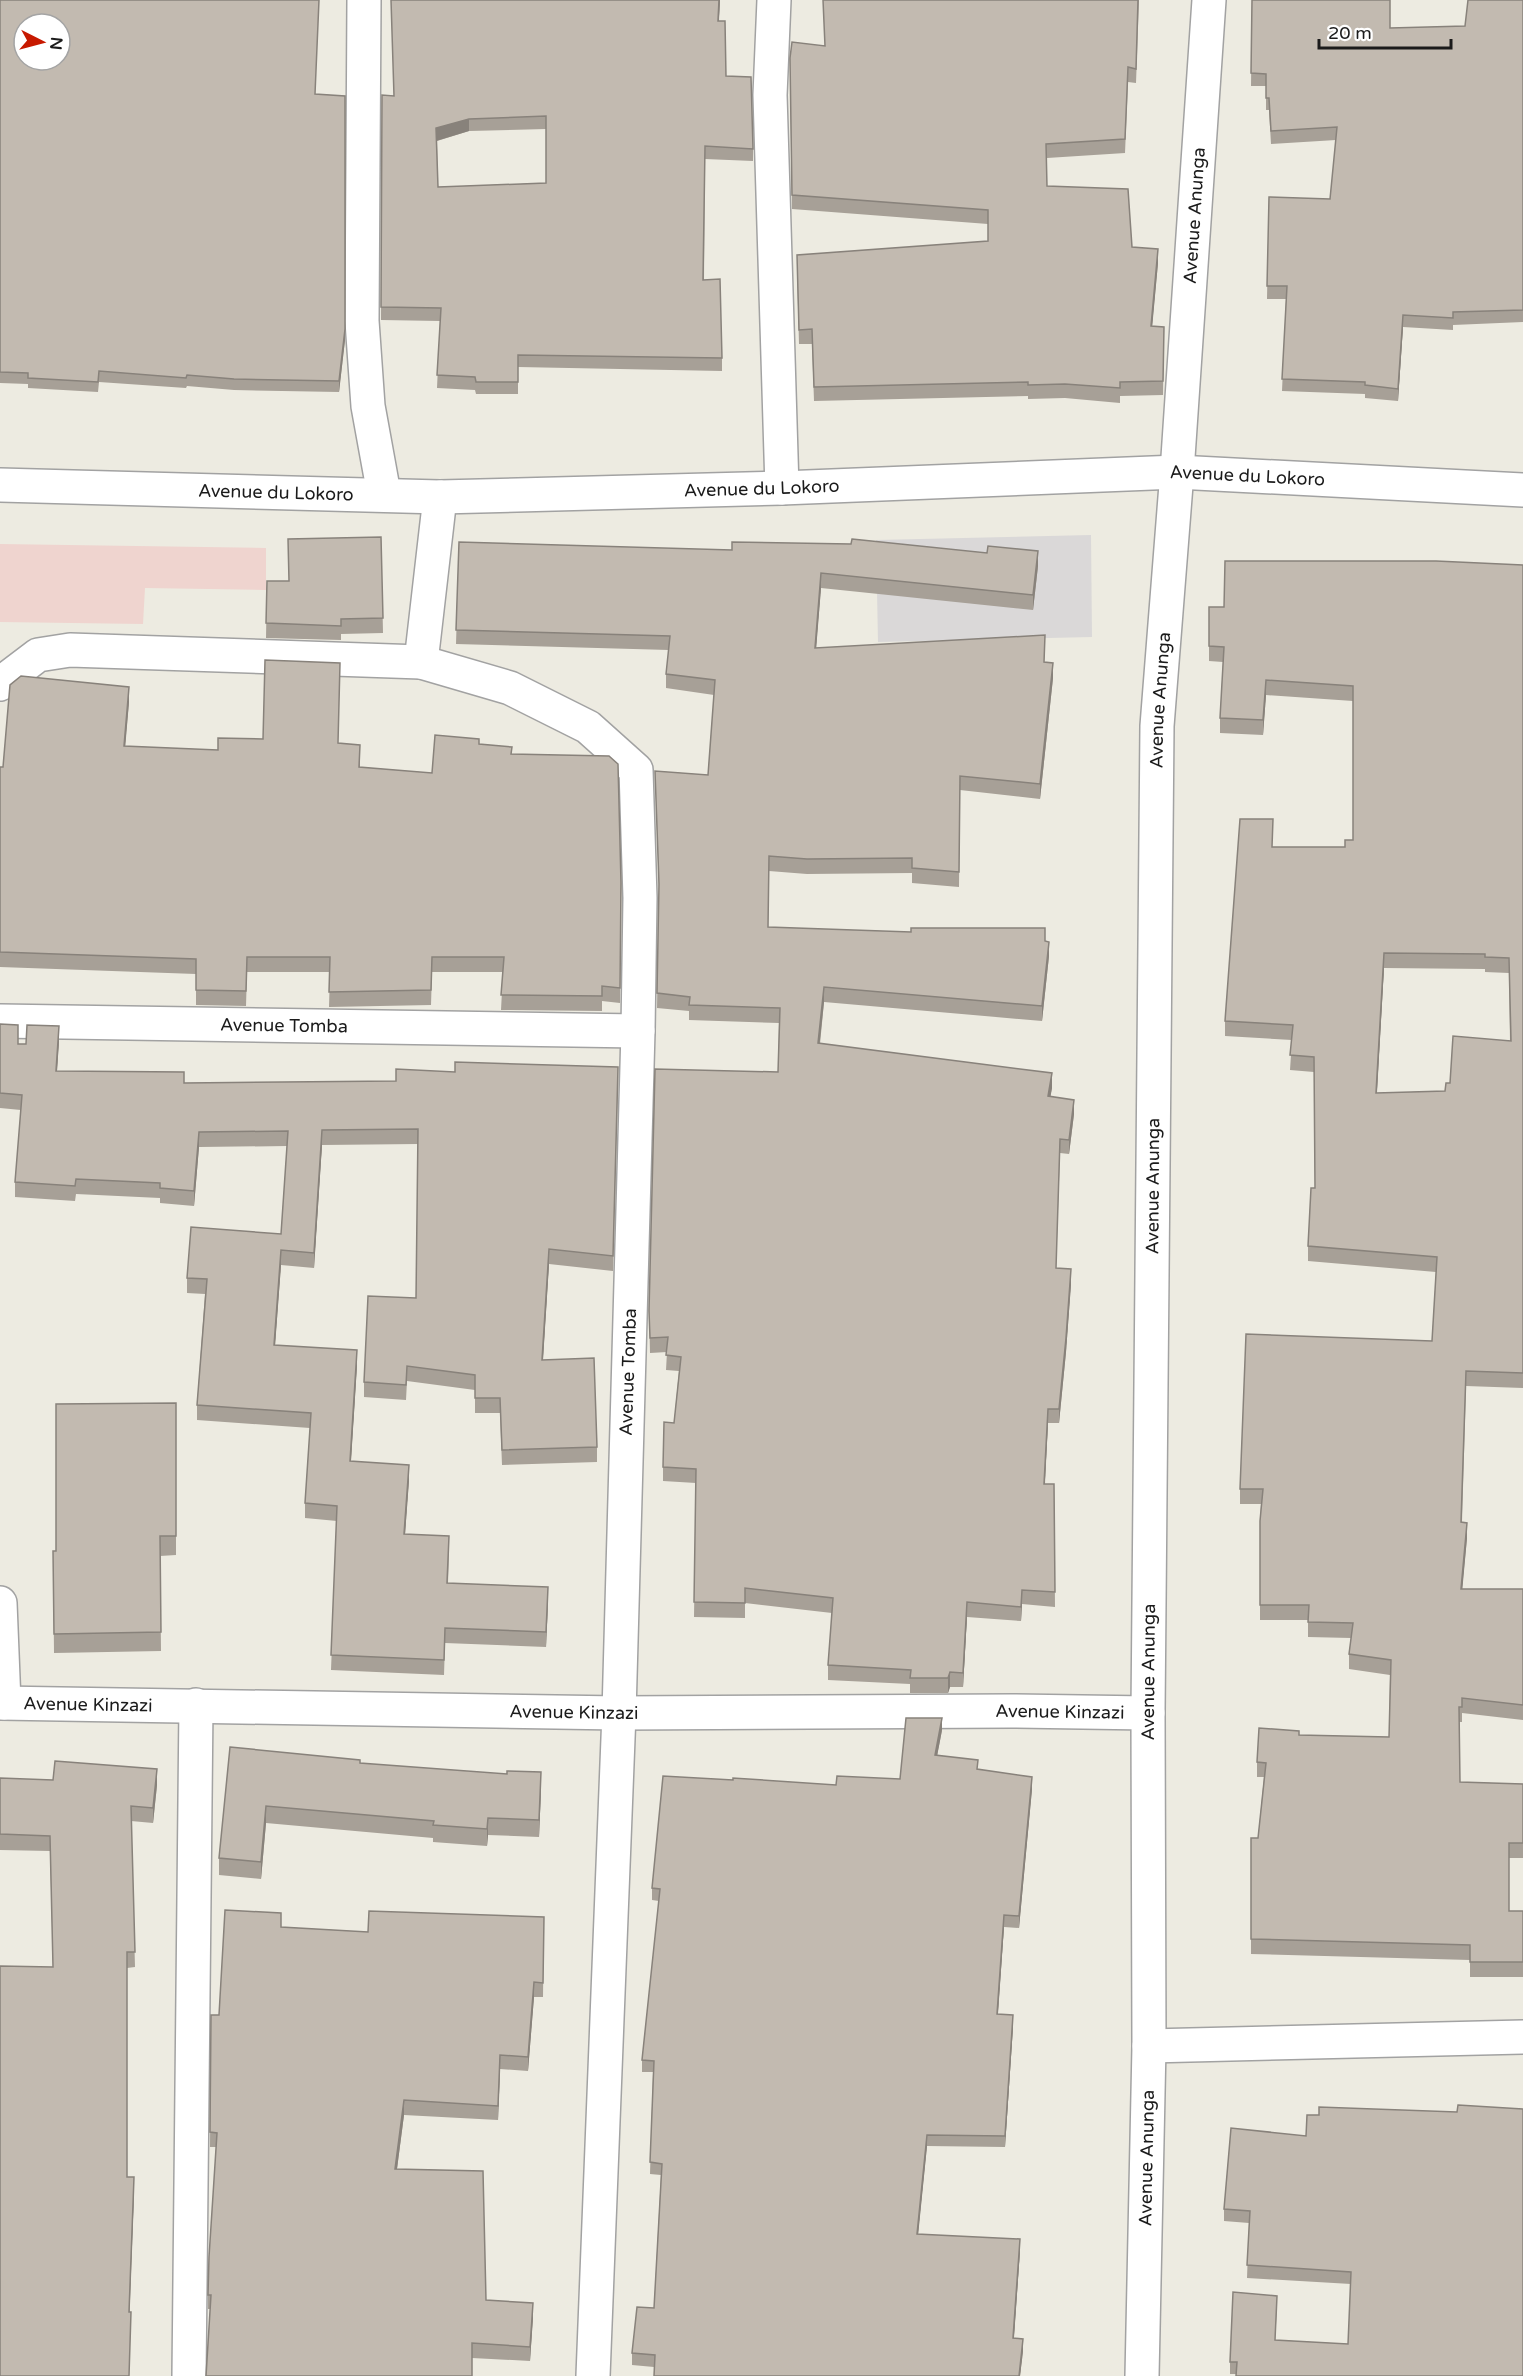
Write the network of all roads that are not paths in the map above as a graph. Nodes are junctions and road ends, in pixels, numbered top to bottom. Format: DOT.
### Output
graph roads {
  1 [pos="364,0"];
  2 [pos="774,0"];
  3 [pos="1209,0"];
  4 [pos="1177,472"];
  5 [pos="0,485"];
  6 [pos="783,488"];
  7 [pos="1523,490"];
  8 [pos="384,494"];
  9 [pos="440,497"];
  10 [pos="421,662"];
  11 [pos="0,684"];
  12 [pos="0,1021"];
  13 [pos="638,1031"];
  14 [pos="0,1603"];
  15 [pos="2,1703"];
  16 [pos="196,1705"];
  17 [pos="619,1713"];
  18 [pos="1148,1713"];
  19 [pos="1523,2037"];
  20 [pos="1149,2046"];
  21 [pos="189,2376"];
  22 [pos="593,2376"];
  23 [pos="1142,2376"];
  1 -- 8 [label="street"];
  2 -- 6 [label="street"];
  3 -- 4 [label="street, Avenue Anunga"];
  4 -- 6 [label="street, Avenue du Lokoro"];
  4 -- 7 [label="street, Avenue du Lokoro"];
  4 -- 18 [label="street, Avenue Anunga"];
  5 -- 8 [label="street, Avenue du Lokoro"];
  6 -- 9 [label="street, Avenue du Lokoro"];
  8 -- 9 [label="street, Avenue du Lokoro"];
  9 -- 10 [label="street"];
  10 -- 11 [label="street, Avenue Tomba"];
  10 -- 13 [label="street, Avenue Tomba"];
  12 -- 13 [label="street, Avenue Tomba"];
  13 -- 17 [label="street, Avenue Tomba"];
  14 -- 15 [label="street"];
  15 -- 16 [label="street, Avenue Kinzazi"];
  16 -- 17 [label="street, Avenue Kinzazi"];
  16 -- 21 [label="street"];
  17 -- 18 [label="street, Avenue Kinzazi"];
  17 -- 22 [label="street, Avenue Tomba"];
  18 -- 20 [label="street, Avenue Anunga"];
  19 -- 20 [label="street"];
  20 -- 23 [label="street, Avenue Anunga"];
}
